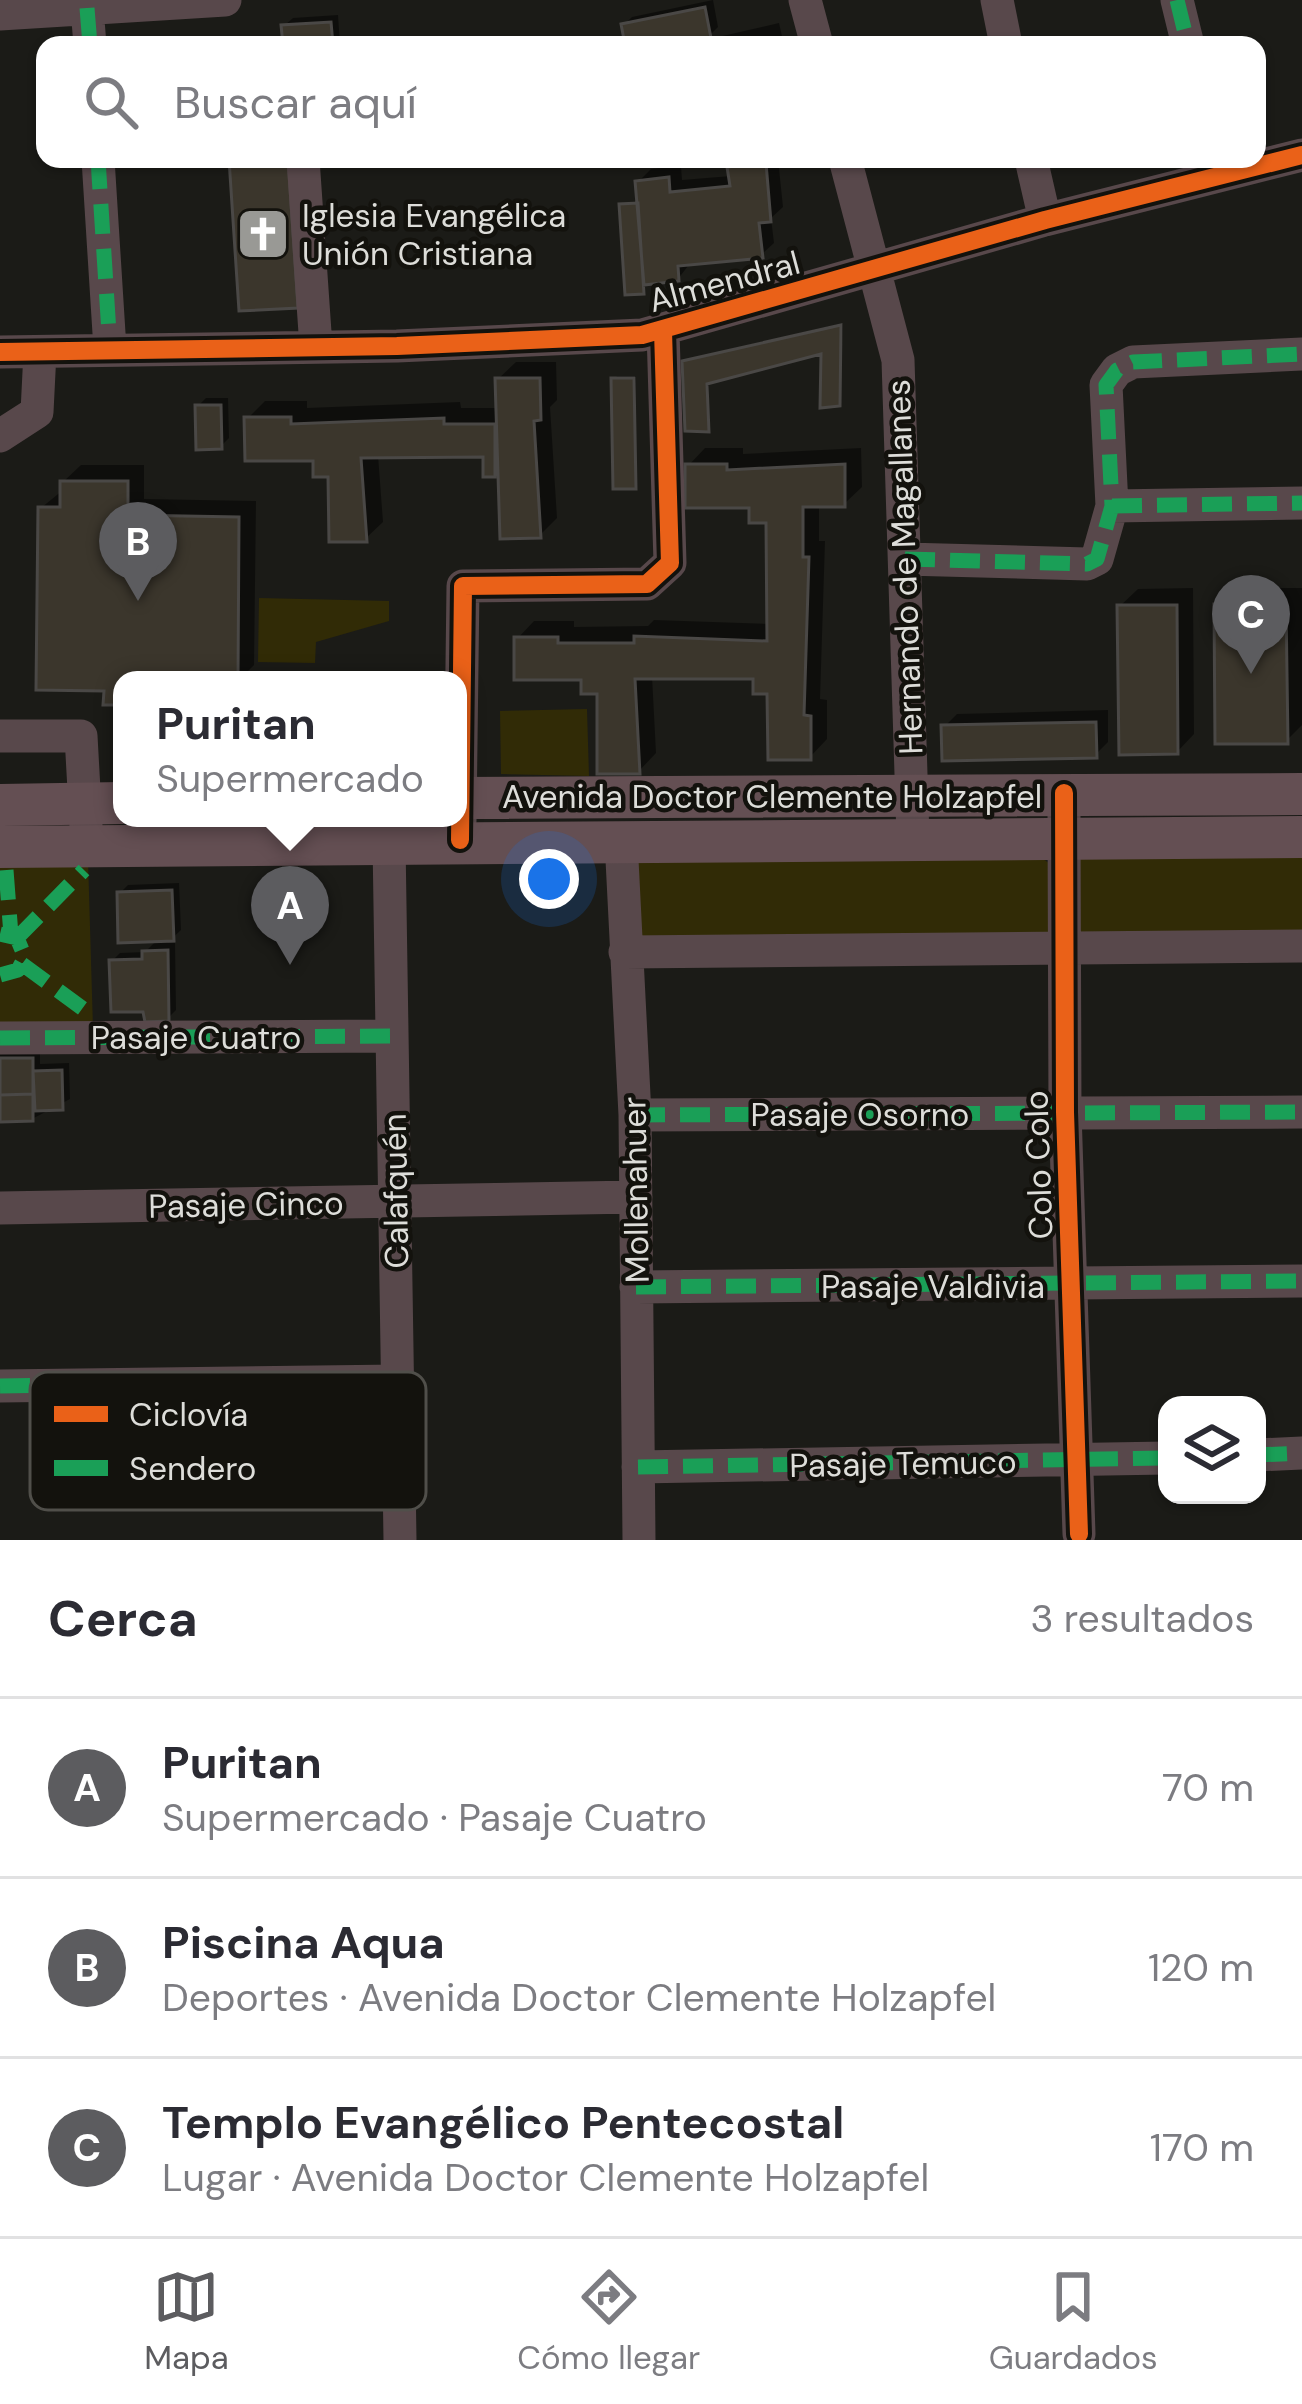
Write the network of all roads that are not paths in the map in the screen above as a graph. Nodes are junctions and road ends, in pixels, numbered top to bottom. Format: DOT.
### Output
graph roads {
  1 [pos="225,0"];
  2 [pos="805,0"];
  3 [pos="997,0"];
  4 [pos="1177,0"];
  5 [pos="88,8"];
  6 [pos="0,14"];
  7 [pos="90,36"];
  8 [pos="815,36"];
  9 [pos="1004,36"];
  10 [pos="1186,36"];
  11 [pos="1302,155"];
  12 [pos="1266,160"];
  13 [pos="99,168"];
  14 [pos="304,168"];
  15 [pos="847,168"];
  16 [pos="1033,168"];
  17 [pos="1212,168"];
  18 [pos="1045,220"];
  19 [pos="874,271"];
  20 [pos="663,331"];
  21 [pos="316,347"];
  22 [pos="110,349"];
  23 [pos="0,352"];
  24 [pos="40,352"];
  25 [pos="1302,354"];
  26 [pos="0,436"];
  27 [pos="1302,503"];
  28 [pos="1112,506"];
  29 [pos="905,559"];
  30 [pos="461,671"];
  31 [pos="0,736"];
  32 [pos="1064,793"];
  33 [pos="1302,794"];
  34 [pos="911,795"];
  35 [pos="0,805"];
  36 [pos="467,812"];
  37 [pos="467,813"];
  38 [pos="98,818"];
  39 [pos="207,827"];
  40 [pos="424,827"];
  41 [pos="1302,837"];
  42 [pos="913,838"];
  43 [pos="1065,838"];
  44 [pos="621,840"];
  45 [pos="389,842"];
  46 [pos="0,847"];
  47 [pos="1302,946"];
  48 [pos="1065,947"];
  49 [pos="625,952"];
  50 [pos="392,1036"];
  51 [pos="0,1038"];
  52 [pos="1065,1112"];
  53 [pos="1302,1112"];
  54 [pos="635,1115"];
  55 [pos="636,1197"];
  56 [pos="395,1202"];
  57 [pos="0,1208"];
  58 [pos="1302,1281"];
  59 [pos="1074,1285"];
  60 [pos="636,1287"];
  61 [pos="398,1372"];
  62 [pos="0,1385"];
  63 [pos="30,1385"];
  64 [pos="1302,1453"];
  65 [pos="1266,1455"];
  66 [pos="1158,1458"];
  67 [pos="1078,1461"];
  68 [pos="638,1467"];
  69 [pos="400,1510"];
  70 [pos="1079,1534"];
  71 [pos="400,1540"];
  72 [pos="639,1540"];
  1 -- 5 [label="street"];
  2 -- 8 [label="street"];
  3 -- 9 [label="street"];
  4 -- 10 [label="street"];
  5 -- 6 [label="street"];
  5 -- 7 [label="street"];
  11 -- 12 [label="street, Almendral"];
  13 -- 22 [label="street"];
  14 -- 21 [label="street"];
  15 -- 19 [label="street, Hernando de Magallanes"];
  16 -- 18 [label="street"];
  17 -- 18 [label="street, Almendral"];
  18 -- 19 [label="street, Almendral"];
  19 -- 20 [label="street, Almendral"];
  19 -- 29 [label="street, Hernando de Magallanes"];
  20 -- 21 [label="street, Almendral"];
  20 -- 30 [label="street"];
  21 -- 22 [label="street, Almendral"];
  22 -- 24 [label="street, Almendral"];
  23 -- 24 [label="street, Almendral"];
  24 -- 26 [label="street"];
  25 -- 28 [label="street"];
  27 -- 28 [label="street"];
  28 -- 29 [label="street"];
  29 -- 34 [label="street, Hernando de Magallanes"];
  31 -- 38 [label="street"];
  32 -- 33 [label="main road, Avenida Doctor Clemente Holzapfel"];
  32 -- 34 [label="main road, Avenida Doctor Clemente Holzapfel"];
  32 -- 43 [label="street, Colo Colo"];
  34 -- 36 [label="main road, Avenida Doctor Clemente Holzapfel"];
  34 -- 42 [label="street, Hernando de Magallanes"];
  35 -- 38 [label="main road, Avenida Doctor Clemente Holzapfel"];
  37 -- 44 [label="main road, Avenida Doctor Clemente Holzapfel"];
  38 -- 46 [label="main road, Avenida Doctor Clemente Holzapfel"];
  39 -- 45 [label="main road, Avenida Doctor Clemente Holzapfel"];
  40 -- 45 [label="main road, Avenida Doctor Clemente Holzapfel"];
  41 -- 43 [label="main road, Avenida Doctor Clemente Holzapfel"];
  42 -- 43 [label="main road, Avenida Doctor Clemente Holzapfel"];
  42 -- 44 [label="main road, Avenida Doctor Clemente Holzapfel"];
  43 -- 48 [label="street, Colo Colo"];
  44 -- 49 [label="street, Mollenahuer"];
  45 -- 50 [label="street, Calafquén"];
  47 -- 48 [label="street"];
  48 -- 49 [label="street"];
  48 -- 52 [label="street, Colo Colo"];
  49 -- 54 [label="street, Mollenahuer"];
  50 -- 51 [label="street, Pasaje Cuatro"];
  50 -- 56 [label="street, Calafquén"];
  52 -- 53 [label="street, Pasaje Osorno"];
  52 -- 54 [label="street, Pasaje Osorno"];
  52 -- 59 [label="street, Colo Colo"];
  54 -- 55 [label="street, Mollenahuer"];
  55 -- 56 [label="street, Pasaje Cinco"];
  55 -- 60 [label="street, Mollenahuer"];
  56 -- 57 [label="street, Pasaje Cinco"];
  56 -- 61 [label="street, Calafquén"];
  58 -- 59 [label="street, Pasaje Valdivia"];
  59 -- 60 [label="street, Pasaje Valdivia"];
  59 -- 67 [label="street, Colo Colo"];
  60 -- 68 [label="street, Mollenahuer"];
  62 -- 63 [label="street"];
  64 -- 65 [label="street"];
  66 -- 67 [label="street, Pasaje Temuco"];
  67 -- 68 [label="street, Pasaje Temuco"];
  67 -- 70 [label="street, Colo Colo"];
  68 -- 72 [label="street, Mollenahuer"];
  69 -- 71 [label="street, Calafquén"];
}
